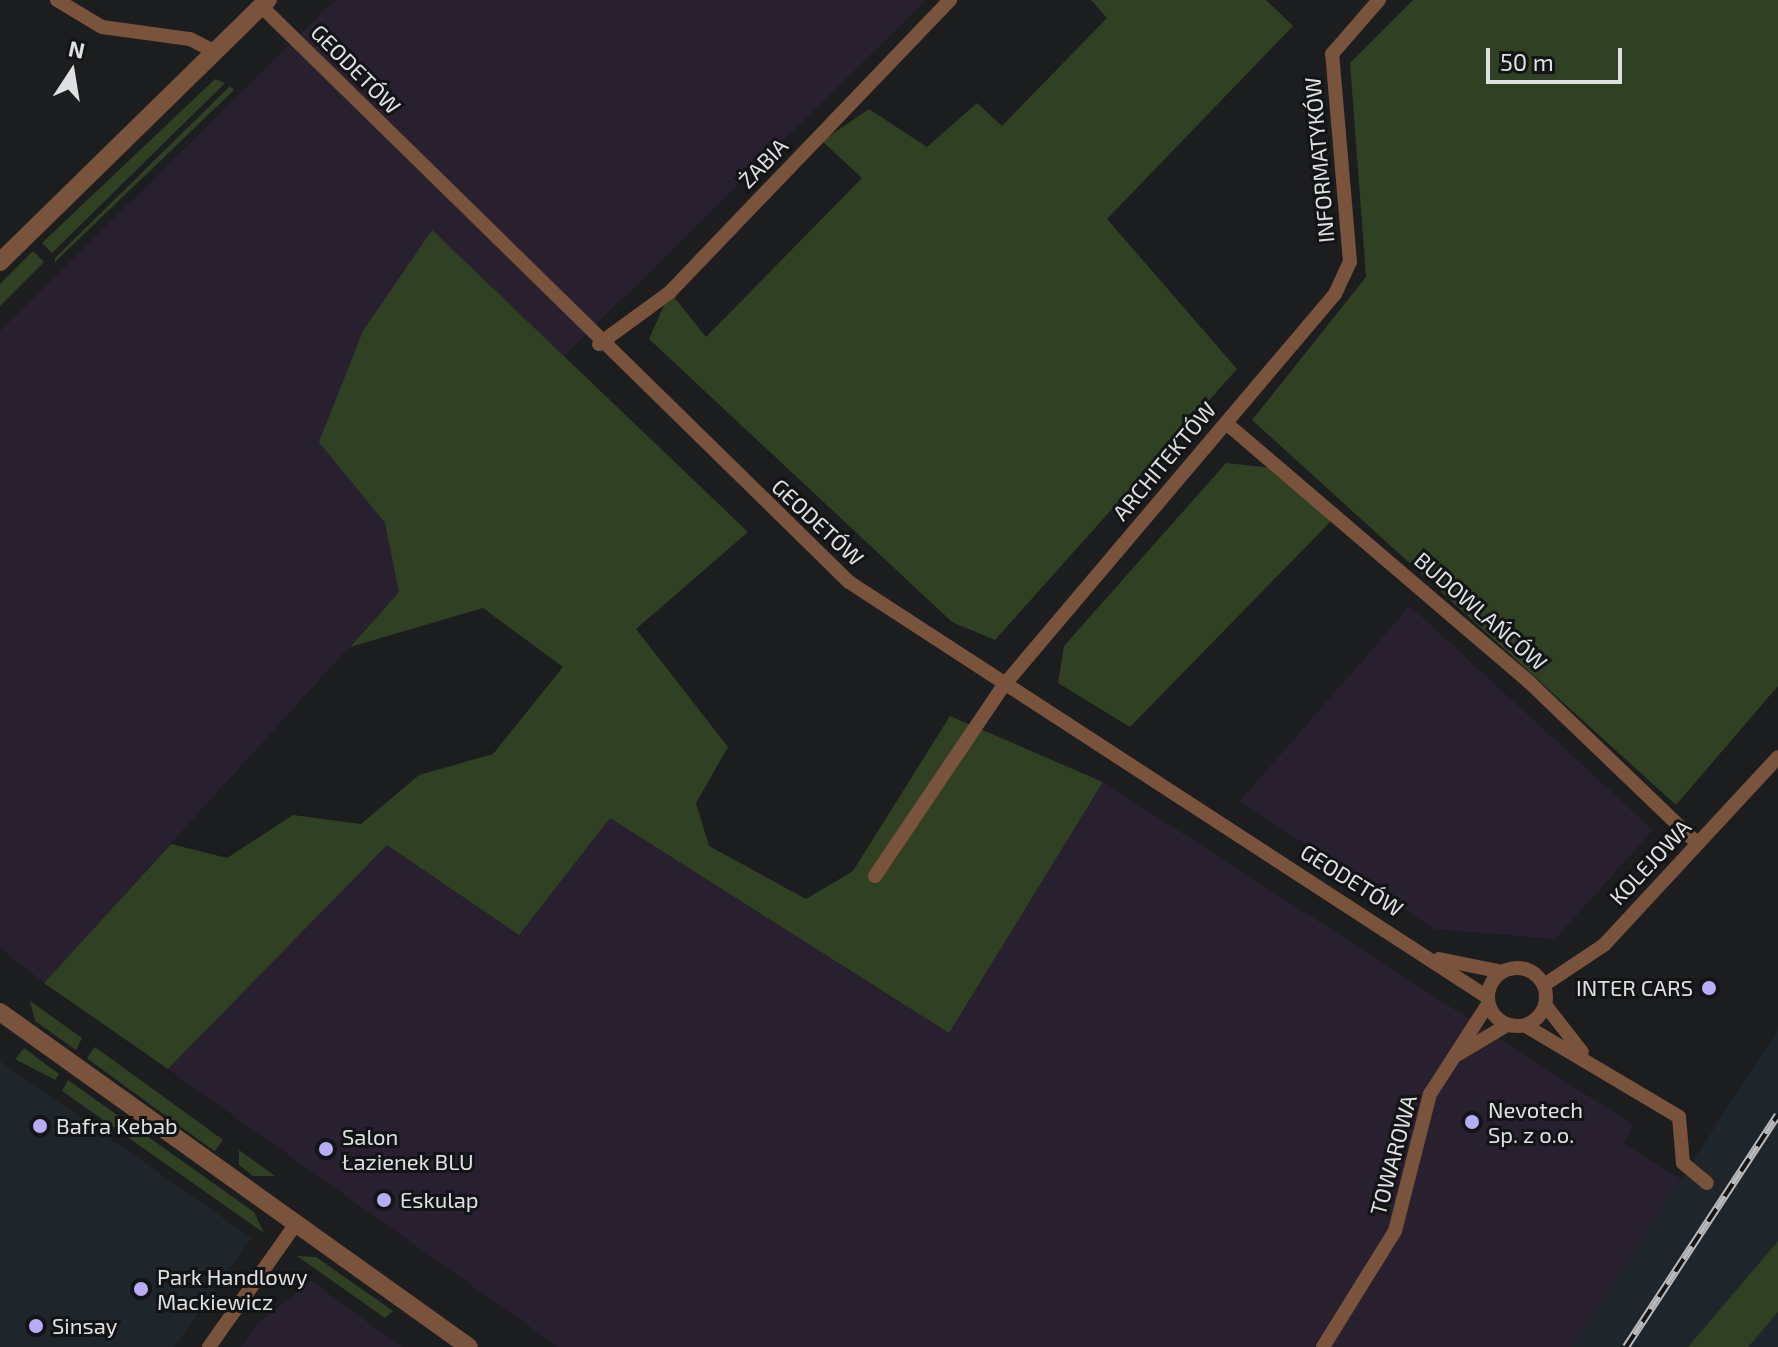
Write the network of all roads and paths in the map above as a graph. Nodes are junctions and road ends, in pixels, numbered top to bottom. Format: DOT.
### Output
graph roads {
  1 [pos="57,0"];
  2 [pos="950,0"];
  3 [pos="1379,0"];
  4 [pos="265,3"];
  5 [pos="214,51"];
  6 [pos="0,262"];
  7 [pos="1350,262"];
  8 [pos="599,344"];
  9 [pos="1226,423"];
  10 [pos="1004,685"];
  11 [pos="1778,757"];
  12 [pos="1697,843"];
  13 [pos="875,876"];
  14 [pos="1434,958"];
  15 [pos="1502,972"];
  16 [pos="1544,985"];
  17 [pos="1488,1000"];
  18 [pos="1546,1006"];
  19 [pos="0,1012"];
  20 [pos="1507,1025"];
  21 [pos="1526,1026"];
  22 [pos="1582,1052"];
  23 [pos="1455,1056"];
  24 [pos="1707,1183"];
  25 [pos="295,1225"];
  26 [pos="209,1347"];
  27 [pos="469,1347"];
  28 [pos="1323,1347"];
  1 -- 5 [label="street"];
  2 -- 8 [label="street, ŻABIA"];
  3 -- 7 [label="street, INFORMATYKÓW"];
  4 -- 5 [label="street"];
  4 -- 8 [label="street, GEODETÓW"];
  5 -- 6 [label="street"];
  7 -- 9 [label="street, ARCHITEKTÓW"];
  8 -- 10 [label="street, GEODETÓW"];
  9 -- 10 [label="street, ARCHITEKTÓW"];
  9 -- 12 [label="street, BUDOWLAŃCÓW"];
  10 -- 13 [label="street, ARCHITEKTÓW"];
  10 -- 14 [label="street, GEODETÓW"];
  11 -- 12 [label="street, KOLEJOWA"];
  12 -- 16 [label="street, KOLEJOWA"];
  14 -- 15 [label="street"];
  14 -- 17 [label="street, GEODETÓW"];
  15 -- 16 [label="street"];
  15 -- 17 [label="street"];
  16 -- 18 [label="street"];
  17 -- 20 [label="street"];
  17 -- 23 [label="street, TOWAROWA"];
  18 -- 21 [label="street"];
  18 -- 22 [label="street"];
  19 -- 25 [label="street"];
  20 -- 21 [label="street"];
  20 -- 23 [label="street"];
  21 -- 22 [label="street"];
  22 -- 24 [label="street"];
  23 -- 28 [label="street, TOWAROWA"];
  25 -- 26 [label="street"];
  25 -- 27 [label="street"];
}
